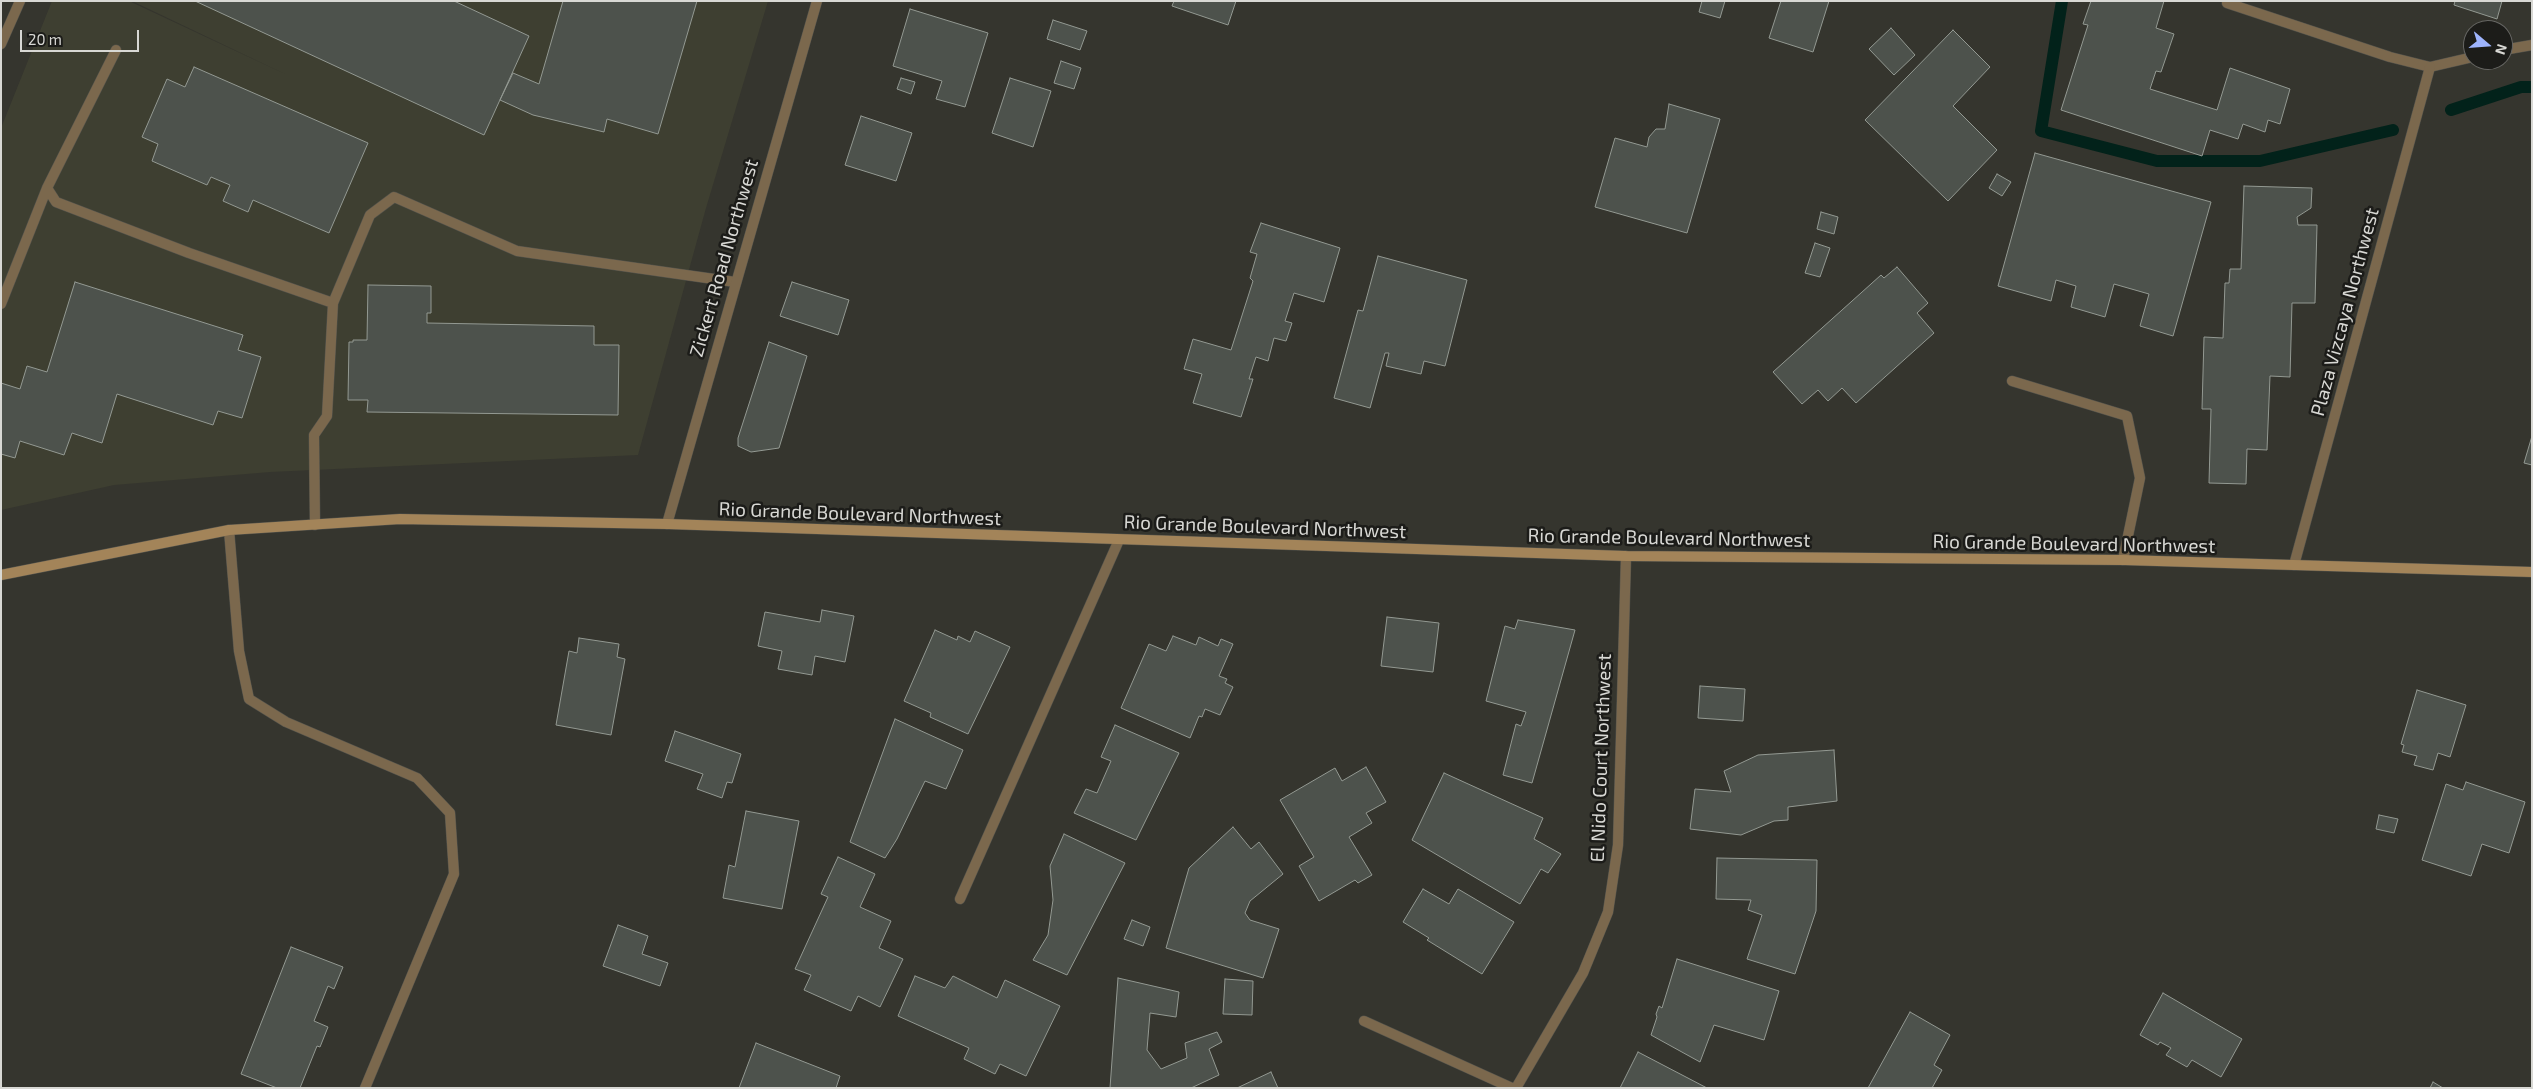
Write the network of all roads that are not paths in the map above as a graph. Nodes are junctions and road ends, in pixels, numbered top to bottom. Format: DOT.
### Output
graph roads {
  1 [pos="20,1"];
  2 [pos="817,1"];
  3 [pos="2227,3"];
  4 [pos="1,44"];
  5 [pos="2532,45"];
  6 [pos="2513,48"];
  7 [pos="116,50"];
  8 [pos="2463,59"];
  9 [pos="2430,67"];
  10 [pos="46,188"];
  11 [pos="735,282"];
  12 [pos="333,303"];
  13 [pos="1,304"];
  14 [pos="2012,381"];
  15 [pos="667,524"];
  16 [pos="315,525"];
  17 [pos="229,530"];
  18 [pos="1119,540"];
  19 [pos="1626,556"];
  20 [pos="2122,560"];
  21 [pos="2294,566"];
  22 [pos="2532,572"];
  23 [pos="1,575"];
  24 [pos="960,899"];
  25 [pos="1364,1021"];
  26 [pos="365,1088"];
  27 [pos="1512,1088"];
  28 [pos="1516,1088"];
  1 -- 4 [label="street"];
  2 -- 11 [label="street, Zickert Road Northwest"];
  3 -- 9 [label="street"];
  5 -- 6 [label="street"];
  7 -- 10 [label="street"];
  8 -- 9 [label="street"];
  9 -- 21 [label="street, Plaza Vizcaya Northwest"];
  10 -- 12 [label="street"];
  10 -- 13 [label="street"];
  11 -- 12 [label="street"];
  11 -- 15 [label="street, Zickert Road Northwest"];
  12 -- 16 [label="street"];
  14 -- 20 [label="street"];
  15 -- 16 [label="main road, Rio Grande Boulevard Northwest"];
  15 -- 18 [label="main road, Rio Grande Boulevard Northwest"];
  16 -- 17 [label="main road, Rio Grande Boulevard Northwest"];
  17 -- 23 [label="main road, Rio Grande Boulevard Northwest"];
  17 -- 26 [label="street"];
  18 -- 19 [label="main road, Rio Grande Boulevard Northwest"];
  18 -- 24 [label="street"];
  19 -- 20 [label="main road, Rio Grande Boulevard Northwest"];
  19 -- 28 [label="street, El Nido Court Northwest"];
  20 -- 21 [label="main road, Rio Grande Boulevard Northwest"];
  21 -- 22 [label="main road, Rio Grande Boulevard Northwest"];
  25 -- 27 [label="street"];
}
